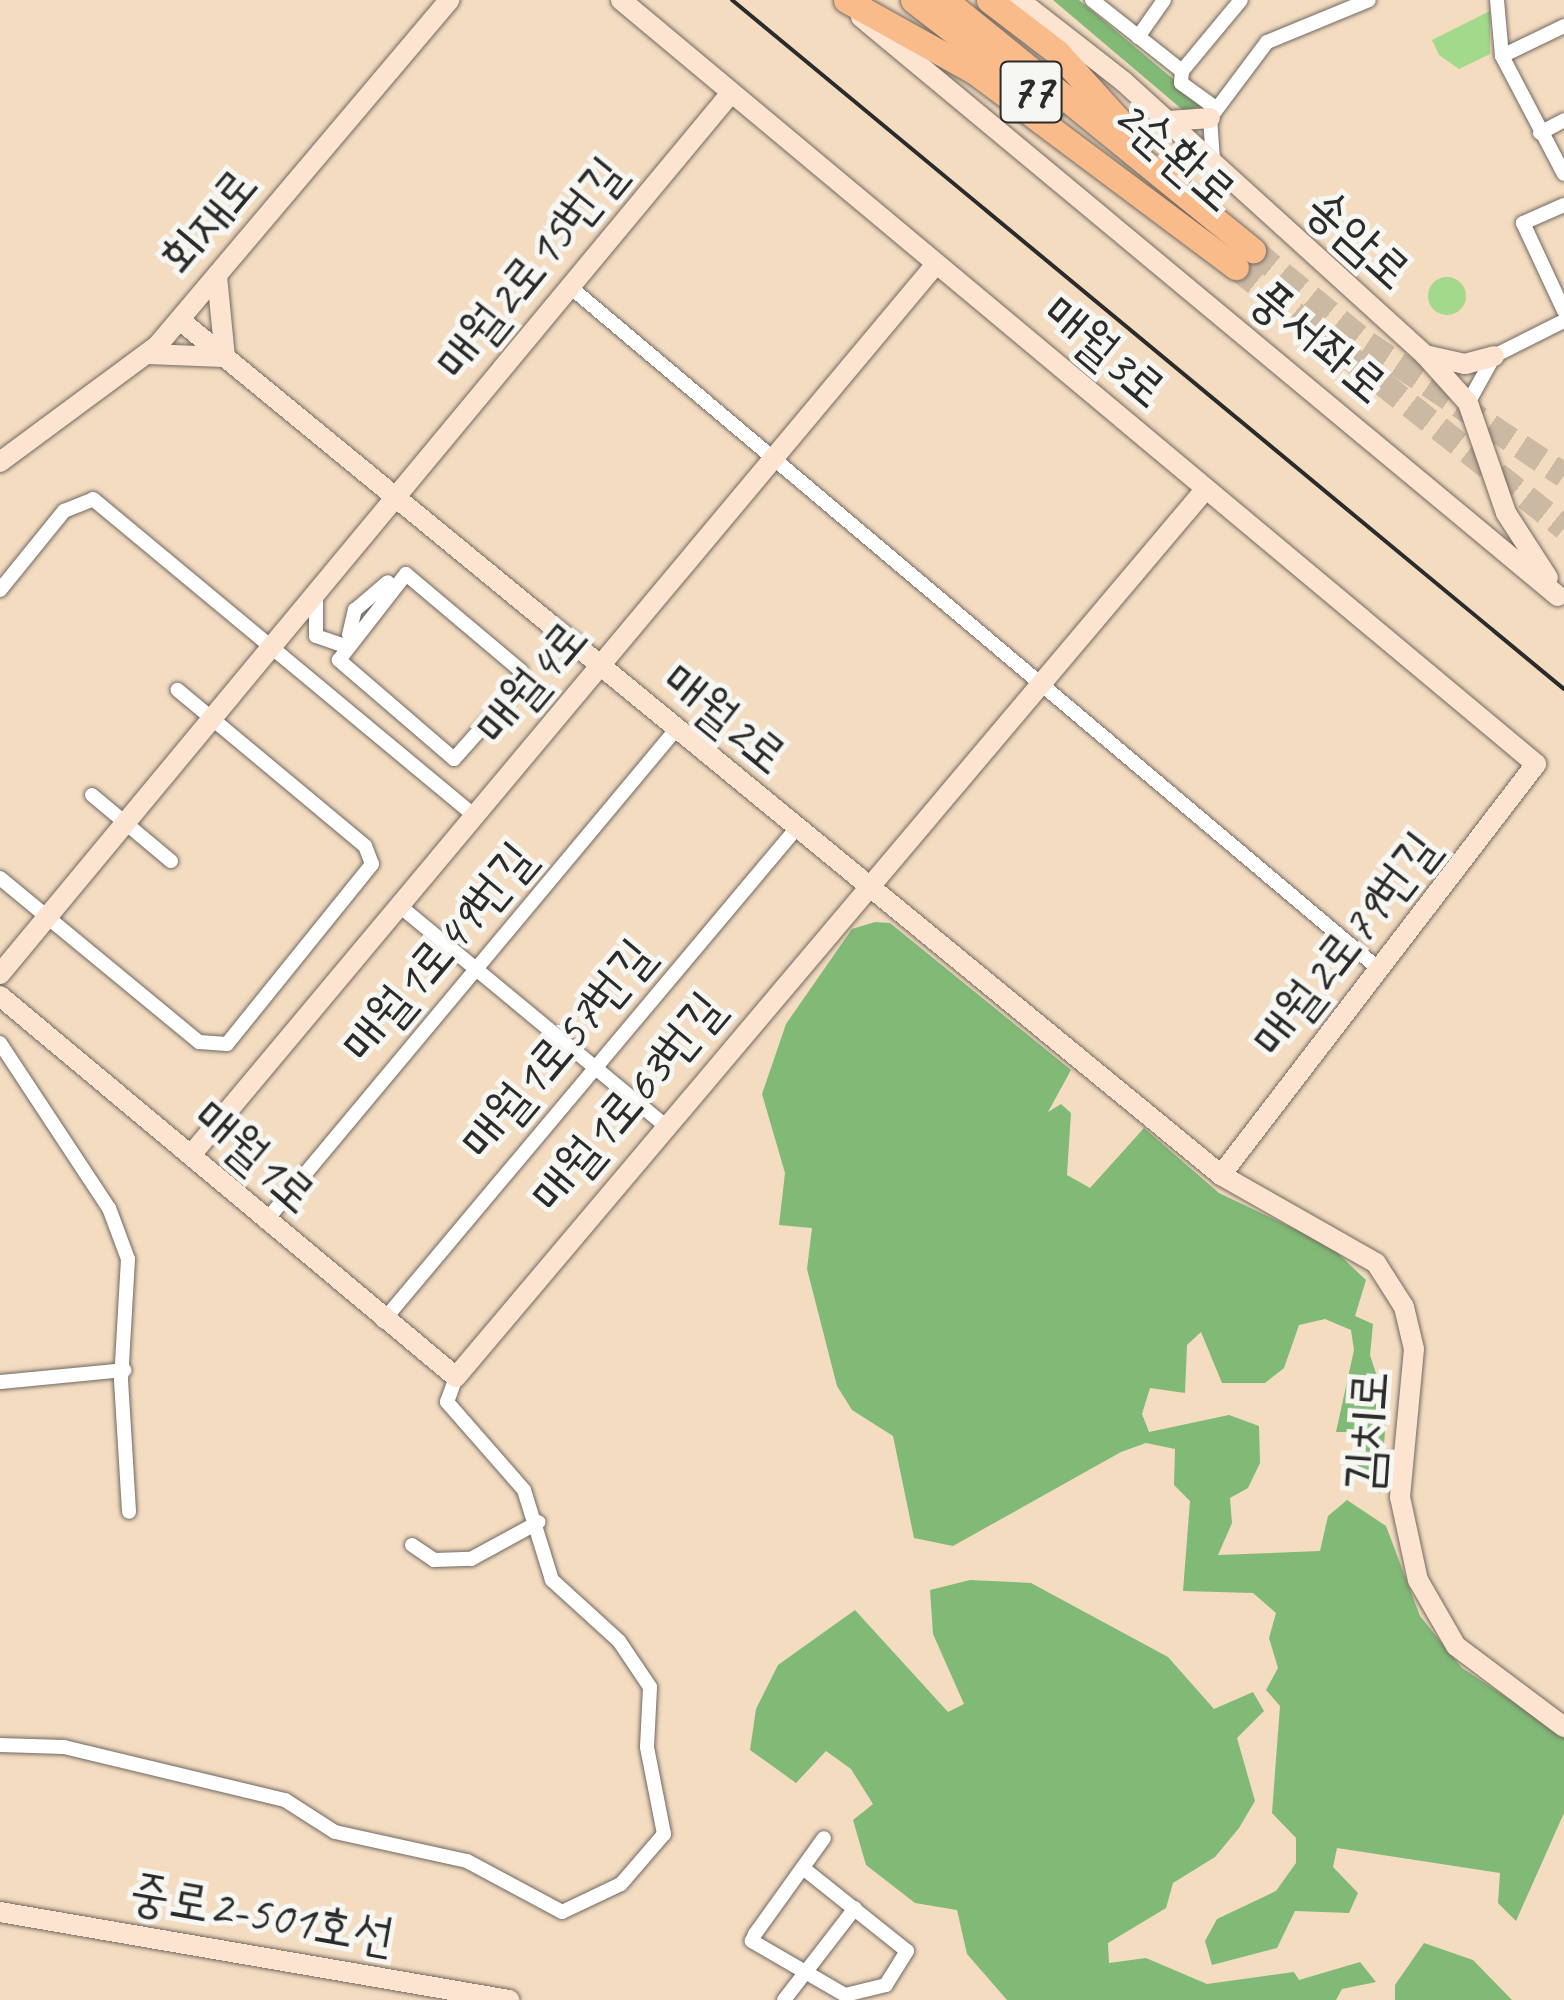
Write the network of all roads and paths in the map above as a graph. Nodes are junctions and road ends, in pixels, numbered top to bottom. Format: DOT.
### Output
graph roads {
  1 [pos="449,0"];
  2 [pos="621,0"];
  3 [pos="843,0"];
  4 [pos="913,0"];
  5 [pos="945,0"];
  6 [pos="989,0"];
  7 [pos="1019,0"];
  8 [pos="1164,0"];
  9 [pos="1241,0"];
  10 [pos="1497,0"];
  11 [pos="1095,1"];
  12 [pos="1360,2"];
  13 [pos="1564,26"];
  14 [pos="1138,37"];
  15 [pos="1502,56"];
  16 [pos="1182,71"];
  17 [pos="730,93"];
  18 [pos="1214,114"];
  19 [pos="1564,120"];
  20 [pos="1169,121"];
  21 [pos="1540,133"];
  22 [pos="1213,161"];
  23 [pos="1564,174"];
  24 [pos="1184,191"];
  25 [pos="1564,204"];
  26 [pos="1244,259"];
  27 [pos="936,264"];
  28 [pos="218,276"];
  29 [pos="569,286"];
  30 [pos="1564,311"];
  31 [pos="181,320"];
  32 [pos="1564,321"];
  33 [pos="148,354"];
  34 [pos="1425,355"];
  35 [pos="1494,356"];
  36 [pos="225,358"];
  37 [pos="1468,404"];
  38 [pos="771,458"];
  39 [pos="0,462"];
  40 [pos="1204,491"];
  41 [pos="396,499"];
  42 [pos="388,582"];
  43 [pos="0,590"];
  44 [pos="1561,598"];
  45 [pos="316,600"];
  46 [pos="345,642"];
  47 [pos="277,649"];
  48 [pos="598,669"];
  49 [pos="1040,684"];
  50 [pos="178,690"];
  51 [pos="217,722"];
  52 [pos="672,732"];
  53 [pos="447,757"];
  54 [pos="1536,764"];
  55 [pos="431,779"];
  56 [pos="92,795"];
  57 [pos="474,816"];
  58 [pos="130,826"];
  59 [pos="794,830"];
  60 [pos="171,861"];
  61 [pos="0,878"];
  62 [pos="867,883"];
  63 [pos="400,907"];
  64 [pos="49,919"];
  65 [pos="478,966"];
  66 [pos="1379,969"];
  67 [pos="0,974"];
  68 [pos="0,996"];
  69 [pos="0,1043"];
  70 [pos="594,1065"];
  71 [pos="662,1123"];
  72 [pos="191,1155"];
  73 [pos="1220,1175"];
  74 [pos="265,1222"];
  75 [pos="384,1321"];
  76 [pos="124,1370"];
  77 [pos="456,1377"];
  78 [pos="0,1382"];
  79 [pos="129,1512"];
  80 [pos="539,1522"];
  81 [pos="412,1545"];
  82 [pos="1564,1727"];
  83 [pos="0,1745"];
  84 [pos="824,1838"];
  85 [pos="802,1868"];
  86 [pos="854,1908"];
  87 [pos="0,1912"];
  88 [pos="806,1969"];
  89 [pos="509,2000"];
  90 [pos="784,2000"];
  1 -- 28 [label="street, 회재로"];
  2 -- 17 [label="street, 매월3로"];
  3 -- 26 [label="highway"];
  3 -- 44 [label="street, 풍서좌로"];
  4 -- 26 [label="highway, 2순환로 / 77"];
  5 -- 24 [label="highway, 2순환로 / 77"];
  6 -- 24 [label="highway"];
  7 -- 20 [label="street, 송암로"];
  8 -- 14 [label="street"];
  9 -- 16 [label="street"];
  10 -- 15 [label="street"];
  11 -- 14 [label="street"];
  12 -- 18 [label="street"];
  13 -- 15 [label="street"];
  14 -- 16 [label="street"];
  15 -- 21 [label="street"];
  16 -- 18 [label="street"];
  17 -- 27 [label="street, 매월3로"];
  17 -- 29 [label="street, 매월2로15번길"];
  18 -- 20 [label="street"];
  18 -- 22 [label="street"];
  19 -- 21 [label="street"];
  20 -- 22 [label="street, 송암로"];
  21 -- 23 [label="street"];
  22 -- 34 [label="street, 송암로"];
  24 -- 26 [label="highway, 2순환로 / 77"];
  25 -- 30 [label="street"];
  27 -- 38 [label="street, 매월4로"];
  27 -- 40 [label="street, 매월3로"];
  28 -- 31 [label="street, 회재로"];
  28 -- 36 [label="street"];
  29 -- 38 [label="street"];
  29 -- 41 [label="street, 매월2로15번길"];
  31 -- 33 [label="street, 회재로"];
  31 -- 36 [label="street, 매월2로"];
  32 -- 35 [label="street"];
  33 -- 36 [label="street"];
  33 -- 39 [label="street, 회재로"];
  34 -- 35 [label="street"];
  34 -- 37 [label="street, 송암로"];
  35 -- 37 [label="street"];
  36 -- 41 [label="street, 매월2로"];
  37 -- 44 [label="street, 송암로"];
  38 -- 48 [label="street, 매월4로"];
  38 -- 49 [label="street"];
  40 -- 49 [label="street, 매월1로63번길"];
  40 -- 54 [label="street, 매월3로"];
  41 -- 45 [label="street, 매월2로15번길"];
  41 -- 48 [label="street, 매월2로"];
  42 -- 46 [label="street"];
  43 -- 47 [label="street"];
  45 -- 46 [label="street"];
  45 -- 47 [label="street, 매월2로15번길"];
  46 -- 53 [label="street"];
  46 -- 53 [label="street"];
  47 -- 51 [label="street, 매월2로15번길"];
  47 -- 55 [label="street"];
  48 -- 52 [label="street, 매월2로"];
  48 -- 57 [label="street, 매월4로"];
  49 -- 62 [label="street, 매월1로63번길"];
  49 -- 66 [label="street"];
  50 -- 51 [label="street"];
  51 -- 58 [label="street, 매월2로15번길"];
  51 -- 64 [label="street"];
  52 -- 59 [label="street, 매월2로"];
  52 -- 65 [label="street, 매월1로49번길"];
  53 -- 55 [label="street"];
  54 -- 66 [label="street, 매월2로79번길"];
  55 -- 57 [label="street"];
  56 -- 58 [label="street"];
  57 -- 63 [label="street, 매월4로"];
  58 -- 60 [label="street"];
  58 -- 64 [label="street, 매월2로15번길"];
  59 -- 62 [label="street, 매월2로"];
  59 -- 70 [label="street, 매월1로57번길"];
  61 -- 64 [label="street"];
  62 -- 71 [label="street, 매월1로63번길"];
  62 -- 73 [label="street, 매월2로"];
  63 -- 65 [label="street"];
  63 -- 72 [label="street, 매월4로"];
  64 -- 67 [label="street, 매월2로15번길"];
  65 -- 70 [label="street"];
  65 -- 74 [label="street, 매월1로49번길"];
  66 -- 73 [label="street, 매월2로79번길"];
  68 -- 72 [label="street, 매월1로"];
  69 -- 76 [label="street"];
  70 -- 71 [label="street"];
  70 -- 75 [label="street, 매월1로57번길"];
  71 -- 77 [label="street, 매월1로63번길"];
  72 -- 74 [label="street, 매월1로"];
  73 -- 82 [label="street, 김치로"];
  74 -- 75 [label="street, 매월1로"];
  75 -- 77 [label="street, 매월1로"];
  76 -- 78 [label="street"];
  76 -- 79 [label="street"];
  77 -- 80 [label="street"];
  80 -- 81 [label="street"];
  80 -- 83 [label="street"];
  84 -- 85 [label="street"];
  85 -- 86 [label="street"];
  85 -- 88 [label="street"];
  86 -- 88 [label="street"];
  86 -- 88 [label="street"];
  87 -- 89 [label="street, 중로2-501호선"];
  88 -- 90 [label="street"];
}
